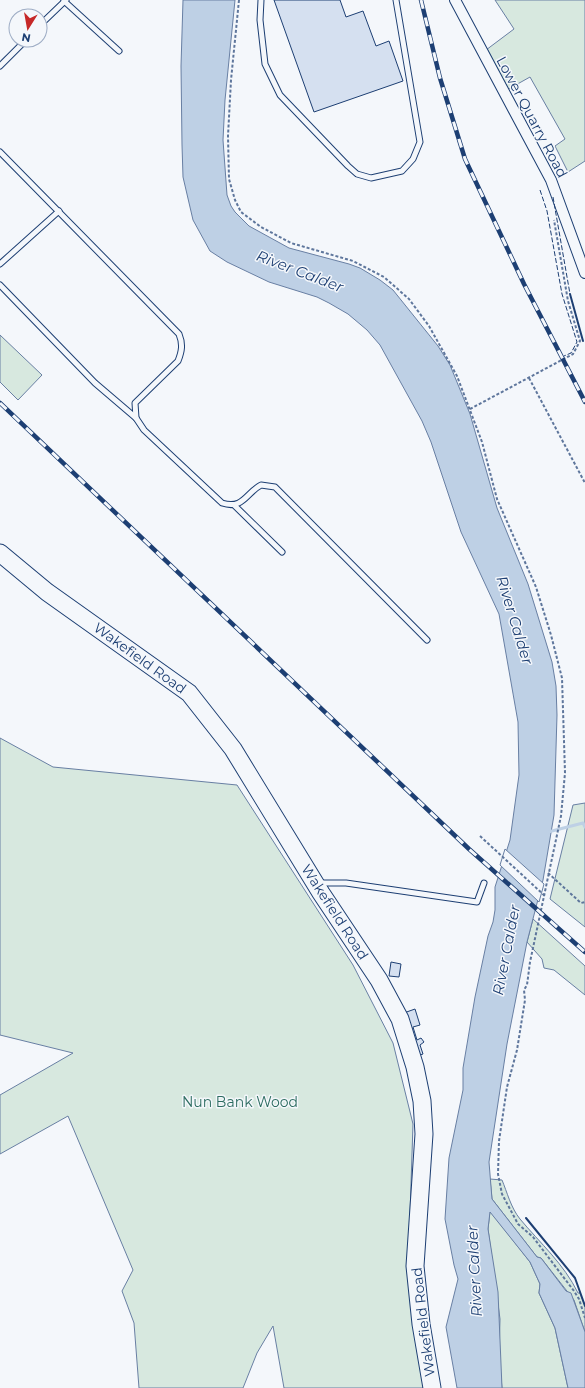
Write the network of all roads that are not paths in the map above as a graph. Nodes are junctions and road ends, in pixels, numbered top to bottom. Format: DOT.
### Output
graph roads {
  1 [pos="261,0"];
  2 [pos="396,0"];
  3 [pos="65,1"];
  4 [pos="457,1"];
  5 [pos="48,17"];
  6 [pos="18,48"];
  7 [pos="119,51"];
  8 [pos="0,66"];
  9 [pos="0,152"];
  10 [pos="59,212"];
  11 [pos="0,264"];
  12 [pos="585,273"];
  13 [pos="0,285"];
  14 [pos="136,418"];
  15 [pos="234,505"];
  16 [pos="282,552"];
  17 [pos="0,553"];
  18 [pos="427,640"];
  19 [pos="315,882"];
  20 [pos="484,883"];
  21 [pos="432,1388"];
  1 -- 2 [label="lane"];
  3 -- 5 [label="lane"];
  3 -- 7 [label="lane"];
  4 -- 12 [label="street, Lower Quarry Road"];
  6 -- 8 [label="lane"];
  9 -- 10 [label="lane"];
  10 -- 11 [label="lane"];
  10 -- 14 [label="lane"];
  13 -- 14 [label="lane"];
  14 -- 15 [label="lane"];
  15 -- 16 [label="lane"];
  15 -- 18 [label="lane"];
  17 -- 19 [label="highway, Wakefield Road"];
  19 -- 20 [label="lane"];
  19 -- 21 [label="highway, Wakefield Road"];
}
